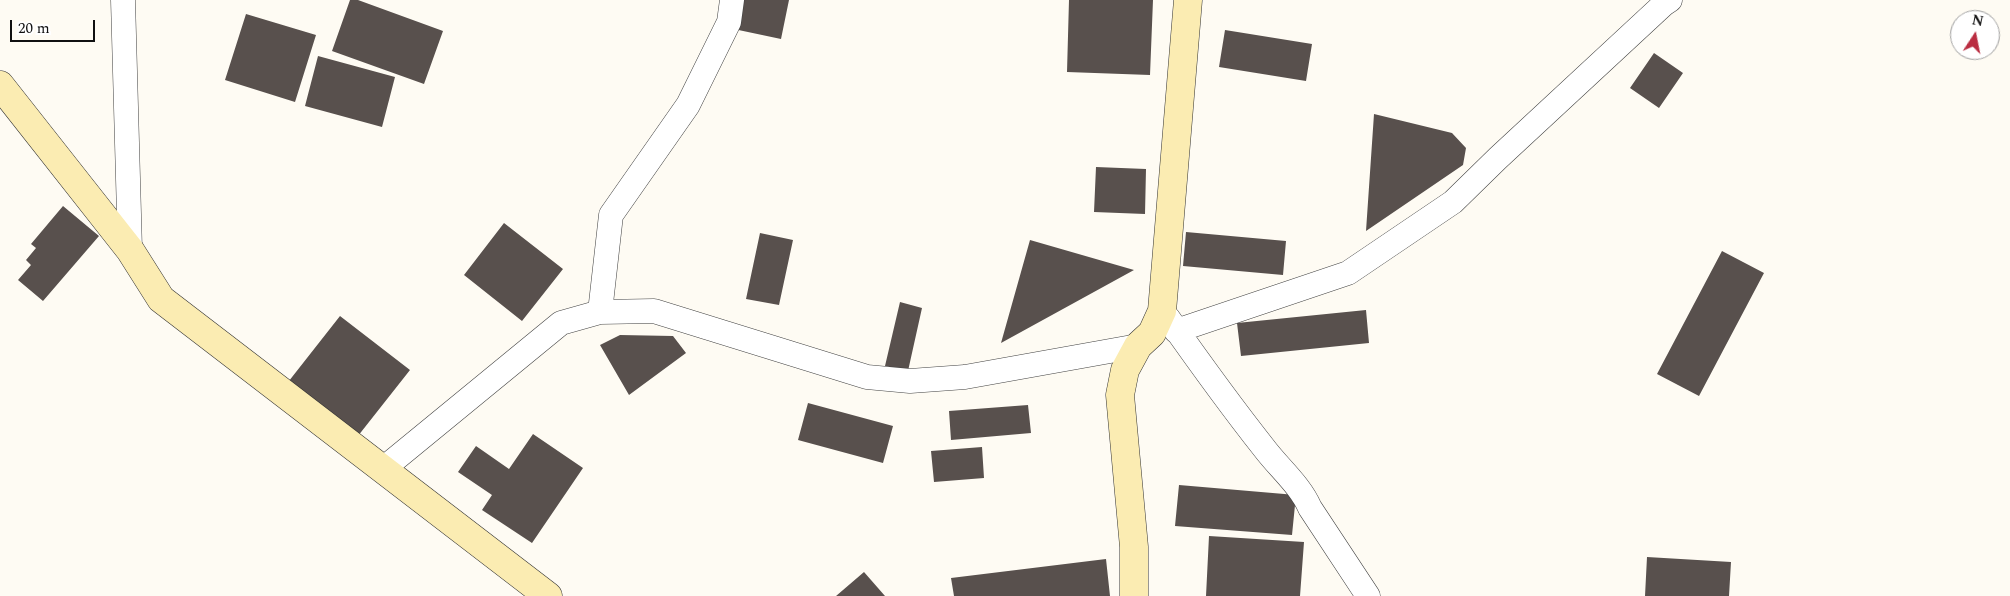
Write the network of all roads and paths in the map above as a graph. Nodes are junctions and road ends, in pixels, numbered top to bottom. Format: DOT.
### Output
graph roads {
  1 [pos="123,0"];
  2 [pos="732,0"];
  3 [pos="1188,0"];
  4 [pos="1670,0"];
  5 [pos="0,85"];
  6 [pos="130,250"];
  7 [pos="600,312"];
  8 [pos="1169,321"];
  9 [pos="1138,346"];
  10 [pos="383,469"];
  11 [pos="548,596"];
  12 [pos="1134,596"];
  13 [pos="1368,596"];
  1 -- 6 [label="street"];
  2 -- 7 [label="street"];
  3 -- 8 [label="street"];
  4 -- 8 [label="street"];
  5 -- 6 [label="street"];
  6 -- 10 [label="street"];
  7 -- 9 [label="street"];
  7 -- 10 [label="street"];
  8 -- 9 [label="street"];
  8 -- 13 [label="street"];
  9 -- 12 [label="street"];
  10 -- 11 [label="street"];
}
